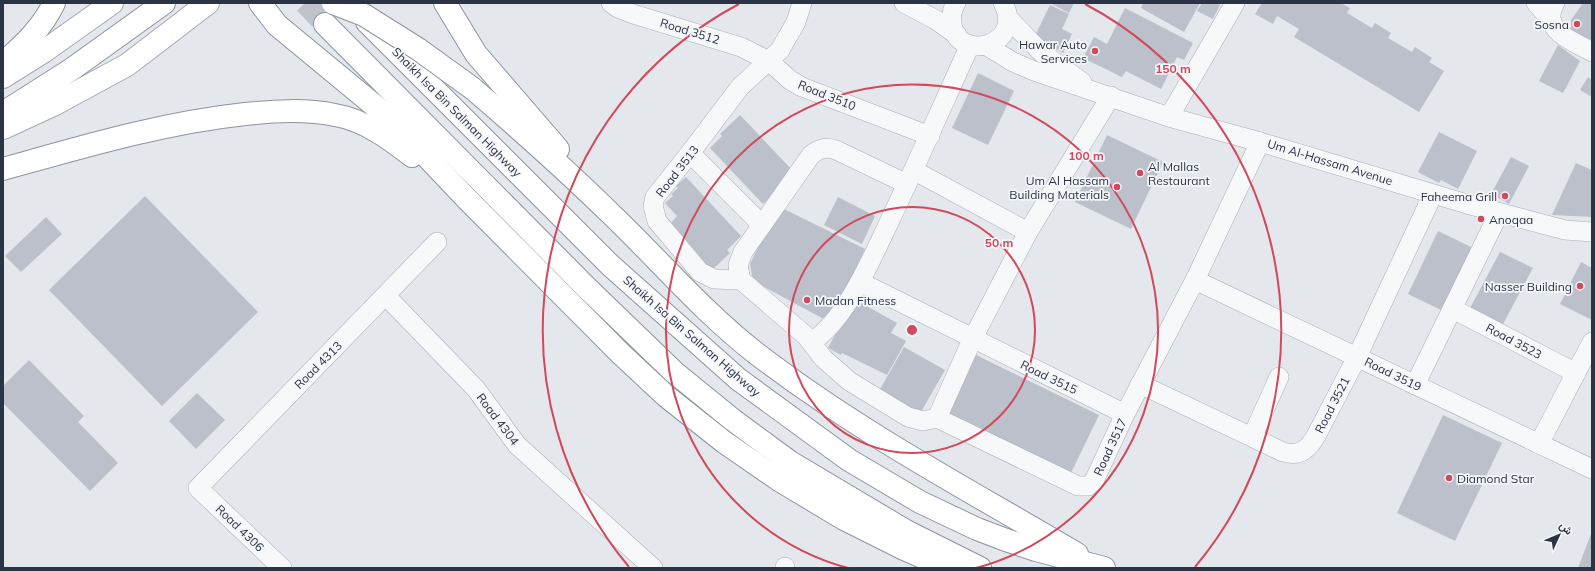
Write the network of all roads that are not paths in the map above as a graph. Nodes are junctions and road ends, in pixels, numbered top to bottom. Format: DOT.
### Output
graph roads {
  1 [pos="54,3"];
  2 [pos="112,3"];
  3 [pos="164,3"];
  4 [pos="208,3"];
  5 [pos="260,3"];
  6 [pos="333,3"];
  7 [pos="348,3"];
  8 [pos="445,3"];
  9 [pos="611,3"];
  10 [pos="802,3"];
  11 [pos="1235,3"];
  12 [pos="1536,3"];
  13 [pos="916,4"];
  14 [pos="955,4"];
  15 [pos="1005,11"];
  16 [pos="1553,11"];
  17 [pos="325,24"];
  18 [pos="971,42"];
  19 [pos="1592,52"];
  20 [pos="769,61"];
  21 [pos="3,63"];
  22 [pos="3,77"];
  23 [pos="1103,93"];
  24 [pos="3,113"];
  25 [pos="1169,117"];
  26 [pos="3,128"];
  27 [pos="930,136"];
  28 [pos="1260,142"];
  29 [pos="690,153"];
  30 [pos="3,169"];
  31 [pos="911,178"];
  32 [pos="1433,194"];
  33 [pos="465,197"];
  34 [pos="1499,213"];
  35 [pos="613,216"];
  36 [pos="762,224"];
  37 [pos="1565,230"];
  38 [pos="1028,232"];
  39 [pos="1592,232"];
  40 [pos="437,242"];
  41 [pos="1592,244"];
  42 [pos="741,280"];
  43 [pos="1195,280"];
  44 [pos="860,282"];
  45 [pos="386,296"];
  46 [pos="1453,309"];
  47 [pos="972,340"];
  48 [pos="812,342"];
  49 [pos="1592,342"];
  50 [pos="1357,357"];
  51 [pos="1576,373"];
  52 [pos="1279,377"];
  53 [pos="1140,384"];
  54 [pos="1416,385"];
  55 [pos="1125,414"];
  56 [pos="937,418"];
  57 [pos="1252,437"];
  58 [pos="1539,444"];
  59 [pos="1592,469"];
  60 [pos="198,488"];
  61 [pos="1100,567"];
  62 [pos="282,568"];
  63 [pos="653,568"];
  64 [pos="948,568"];
  65 [pos="980,568"];
  1 -- 21 [label="main road"];
  2 -- 22 [label="main road"];
  3 -- 24 [label="main road"];
  4 -- 26 [label="main road"];
  5 -- 33 [label="main road"];
  6 -- 35 [label="main road, bridge"];
  7 -- 61 [label="main road, Shaikh Isa Bin Salman Highway"];
  8 -- 35 [label="main road"];
  9 -- 20 [label="street, Road 3512"];
  10 -- 20 [label="street"];
  11 -- 25 [label="street"];
  12 -- 16 [label="street"];
  13 -- 14 [label="street"];
  13 -- 18 [label="street, Um Al-Hassam Avenue"];
  14 -- 18 [label="street"];
  15 -- 18 [label="street"];
  15 -- 23 [label="street, Um Al-Hassam Avenue"];
  16 -- 19 [label="street"];
  17 -- 65 [label="main road"];
  18 -- 23 [label="street, Um Al-Hassam Avenue"];
  18 -- 27 [label="street"];
  20 -- 27 [label="street, Road 3510"];
  20 -- 29 [label="street, Road 3513"];
  23 -- 25 [label="street, Um Al-Hassam Avenue"];
  23 -- 38 [label="street"];
  25 -- 28 [label="street, Um Al-Hassam Avenue"];
  27 -- 31 [label="street"];
  28 -- 32 [label="street, Um Al-Hassam Avenue"];
  28 -- 43 [label="street, Road 3517"];
  29 -- 36 [label="street"];
  29 -- 42 [label="street, Road 3513"];
  30 -- 33 [label="main road"];
  31 -- 36 [label="street"];
  31 -- 38 [label="street"];
  31 -- 44 [label="street"];
  32 -- 34 [label="street, Um Al-Hassam Avenue"];
  32 -- 50 [label="street, Road 3521"];
  33 -- 64 [label="main road"];
  34 -- 37 [label="street, Um Al-Hassam Avenue"];
  34 -- 46 [label="street"];
  35 -- 61 [label="main road"];
  36 -- 42 [label="street"];
  37 -- 39 [label="street, Um Al-Hassam Avenue"];
  37 -- 41 [label="street, Um Al-Hassam Avenue"];
  38 -- 47 [label="street"];
  40 -- 45 [label="street, Road 4313"];
  42 -- 48 [label="street"];
  43 -- 50 [label="street, Road 3519"];
  43 -- 53 [label="street, Road 3517"];
  44 -- 47 [label="street, Road 3515"];
  44 -- 48 [label="street"];
  45 -- 60 [label="street, Road 4313"];
  45 -- 63 [label="street, Road 4304"];
  46 -- 51 [label="street, Road 3523"];
  46 -- 54 [label="street"];
  47 -- 55 [label="street, Road 3515"];
  47 -- 56 [label="street"];
  48 -- 56 [label="street"];
  49 -- 51 [label="street"];
  50 -- 54 [label="street, Road 3519"];
  50 -- 57 [label="street, Road 3521"];
  51 -- 58 [label="street"];
  52 -- 57 [label="street"];
  53 -- 55 [label="street, Road 3517"];
  53 -- 57 [label="street, Road 3521"];
  54 -- 58 [label="street, Road 3519"];
  55 -- 56 [label="street, Road 3517"];
  58 -- 59 [label="street, Road 3519"];
  60 -- 62 [label="street, Road 4306"];
}
